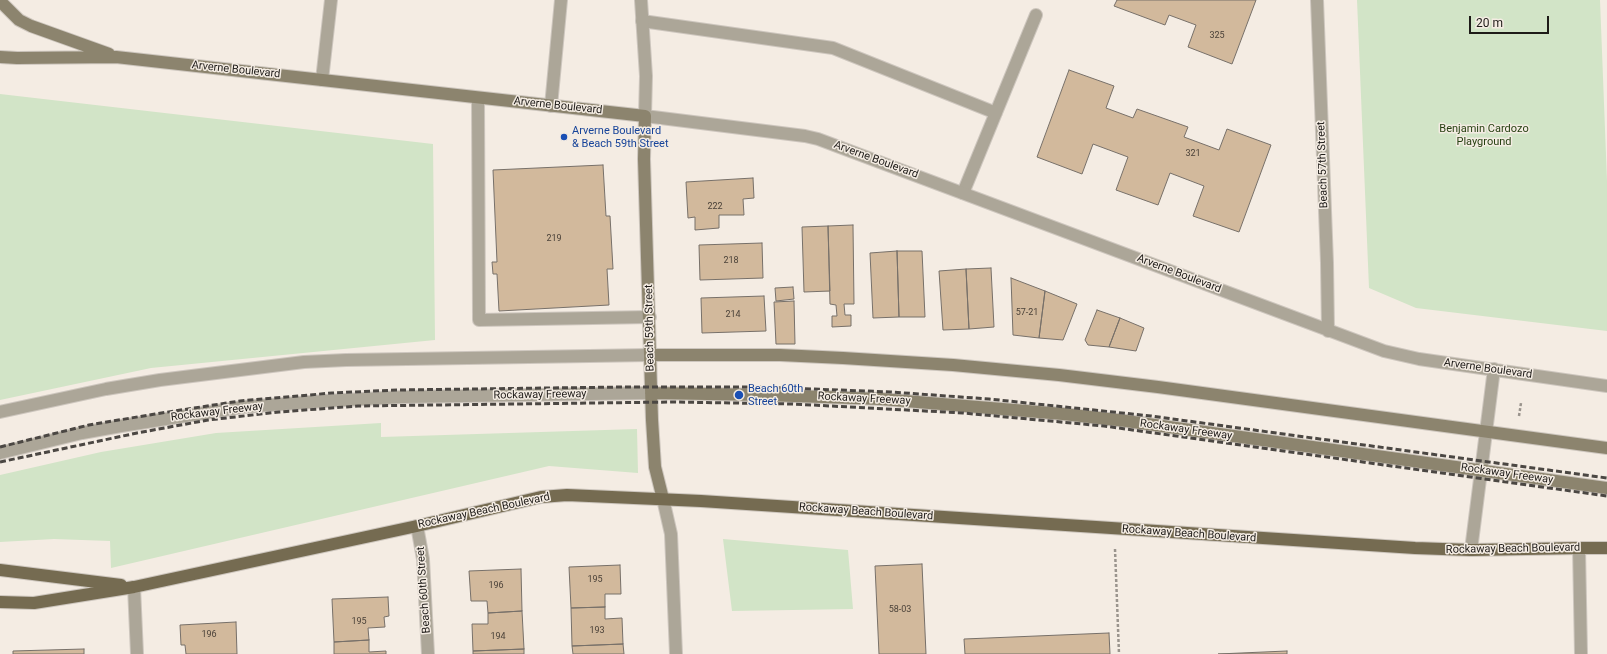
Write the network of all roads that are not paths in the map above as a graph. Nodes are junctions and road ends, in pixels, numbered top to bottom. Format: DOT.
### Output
graph roads {
  1 [pos="331,0"];
  2 [pos="561,0"];
  3 [pos="641,0"];
  4 [pos="1317,0"];
  5 [pos="0,1"];
  6 [pos="1036,15"];
  7 [pos="642,21"];
  8 [pos="116,56"];
  9 [pos="0,57"];
  10 [pos="322,80"];
  11 [pos="478,98"];
  12 [pos="551,106"];
  13 [pos="996,113"];
  14 [pos="645,116"];
  15 [pos="963,193"];
  16 [pos="650,317"];
  17 [pos="1328,331"];
  18 [pos="650,355"];
  19 [pos="1494,369"];
  20 [pos="1607,386"];
  21 [pos="651,393"];
  22 [pos="0,412"];
  23 [pos="1485,431"];
  24 [pos="1607,448"];
  25 [pos="0,453"];
  26 [pos="1480,471"];
  27 [pos="1607,488"];
  28 [pos="663,499"];
  29 [pos="417,526"];
  30 [pos="1579,548"];
  31 [pos="1607,548"];
  32 [pos="1471,550"];
  33 [pos="0,570"];
  34 [pos="134,587"];
  35 [pos="0,602"];
  36 [pos="137,654"];
  37 [pos="428,654"];
  38 [pos="676,654"];
  39 [pos="1581,654"];
  1 -- 10 [label="street"];
  2 -- 12 [label="street"];
  3 -- 7 [label="street, Beach 59th Street"];
  4 -- 17 [label="street, Beach 57th Street"];
  5 -- 8 [label="street, Arverne Boulevard"];
  6 -- 13 [label="street"];
  7 -- 13 [label="street"];
  7 -- 14 [label="street, Beach 59th Street"];
  8 -- 9 [label="street, Arverne Boulevard"];
  8 -- 10 [label="street, Arverne Boulevard"];
  10 -- 11 [label="street, Arverne Boulevard"];
  11 -- 12 [label="street, Arverne Boulevard"];
  11 -- 16 [label="street"];
  12 -- 14 [label="street, Arverne Boulevard"];
  13 -- 15 [label="street"];
  14 -- 15 [label="street, Arverne Boulevard"];
  14 -- 16 [label="street, Beach 59th Street"];
  15 -- 17 [label="street, Arverne Boulevard"];
  16 -- 18 [label="street, Beach 59th Street"];
  17 -- 19 [label="street, Arverne Boulevard"];
  18 -- 21 [label="street, Beach 59th Street"];
  18 -- 22 [label="street"];
  18 -- 23 [label="street"];
  19 -- 20 [label="street, Arverne Boulevard"];
  19 -- 23 [label="street"];
  21 -- 25 [label="street, Rockaway Freeway"];
  21 -- 26 [label="street, Rockaway Freeway"];
  21 -- 28 [label="street, Beach 59th Street"];
  23 -- 24 [label="street"];
  23 -- 26 [label="street"];
  26 -- 27 [label="street, Rockaway Freeway"];
  26 -- 32 [label="street"];
  28 -- 29 [label="main road, Rockaway Beach Boulevard"];
  28 -- 32 [label="main road, Rockaway Beach Boulevard"];
  28 -- 38 [label="street, Beach 59th Street"];
  29 -- 34 [label="main road, Rockaway Beach Boulevard"];
  29 -- 37 [label="street, Beach 60th Street"];
  30 -- 31 [label="main road, Rockaway Beach Boulevard"];
  30 -- 32 [label="main road, Rockaway Beach Boulevard"];
  30 -- 39 [label="street"];
  33 -- 34 [label="main road, Rockaway Beach Boulevard"];
  34 -- 35 [label="main road, Rockaway Beach Boulevard"];
  34 -- 36 [label="street"];
}
